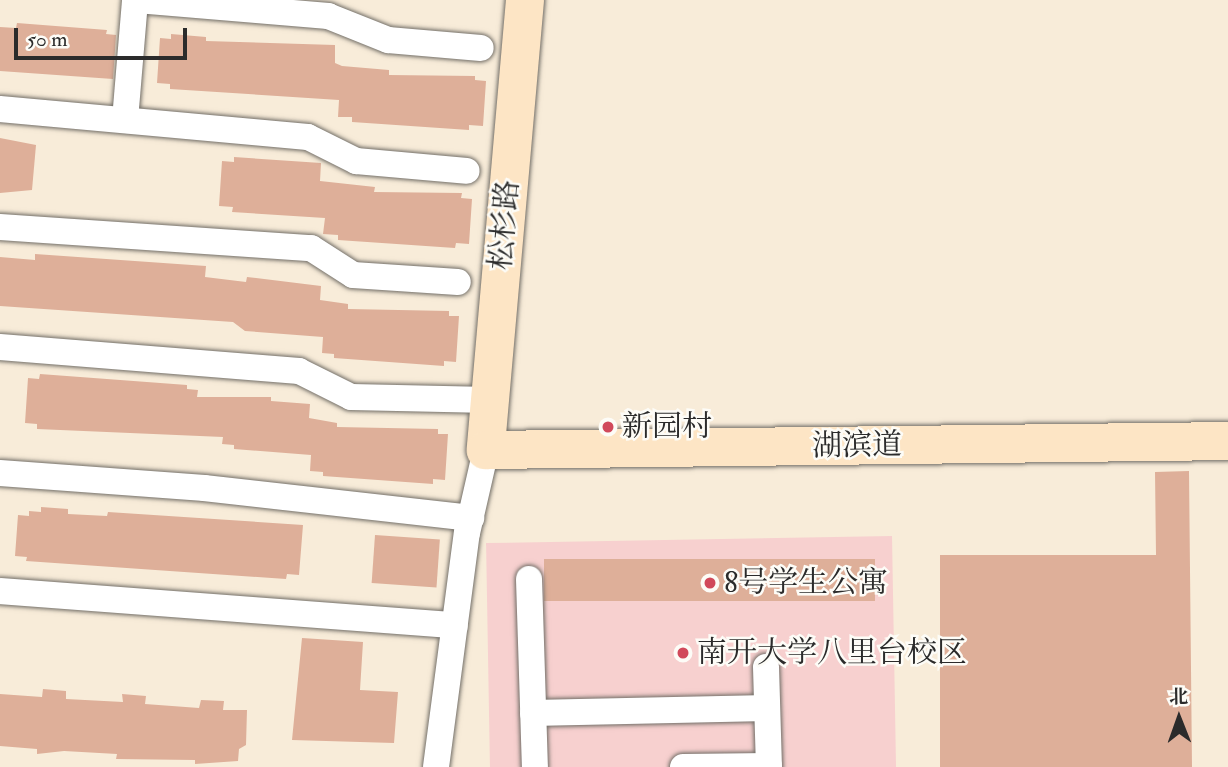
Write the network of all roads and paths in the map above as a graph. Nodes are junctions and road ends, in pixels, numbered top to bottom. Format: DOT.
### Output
graph roads {
  1 [pos="136,0"];
  2 [pos="525,0"];
  3 [pos="481,48"];
  4 [pos="0,108"];
  5 [pos="125,120"];
  6 [pos="467,171"];
  7 [pos="0,227"];
  8 [pos="458,282"];
  9 [pos="0,347"];
  10 [pos="490,400"];
  11 [pos="1228,442"];
  12 [pos="486,450"];
  13 [pos="0,473"];
  14 [pos="471,518"];
  15 [pos="528,579"];
  16 [pos="0,591"];
  17 [pos="455,625"];
  18 [pos="766,667"];
  19 [pos="767,708"];
  20 [pos="533,713"];
  21 [pos="769,766"];
  22 [pos="436,767"];
  23 [pos="535,767"];
  24 [pos="682,767"];
  1 -- 3 [label="street"];
  1 -- 5 [label="street"];
  2 -- 10 [label="street, 松杉路"];
  4 -- 5 [label="street"];
  5 -- 6 [label="street"];
  7 -- 8 [label="street"];
  9 -- 10 [label="street"];
  10 -- 12 [label="street, 松杉路"];
  11 -- 12 [label="street, 湖滨道"];
  12 -- 14 [label="street"];
  13 -- 14 [label="street"];
  14 -- 17 [label="street"];
  15 -- 20 [label="street"];
  16 -- 17 [label="street"];
  17 -- 22 [label="street"];
  18 -- 19 [label="street"];
  19 -- 20 [label="street"];
  19 -- 21 [label="street"];
  20 -- 23 [label="street"];
  21 -- 24 [label="street"];
}
